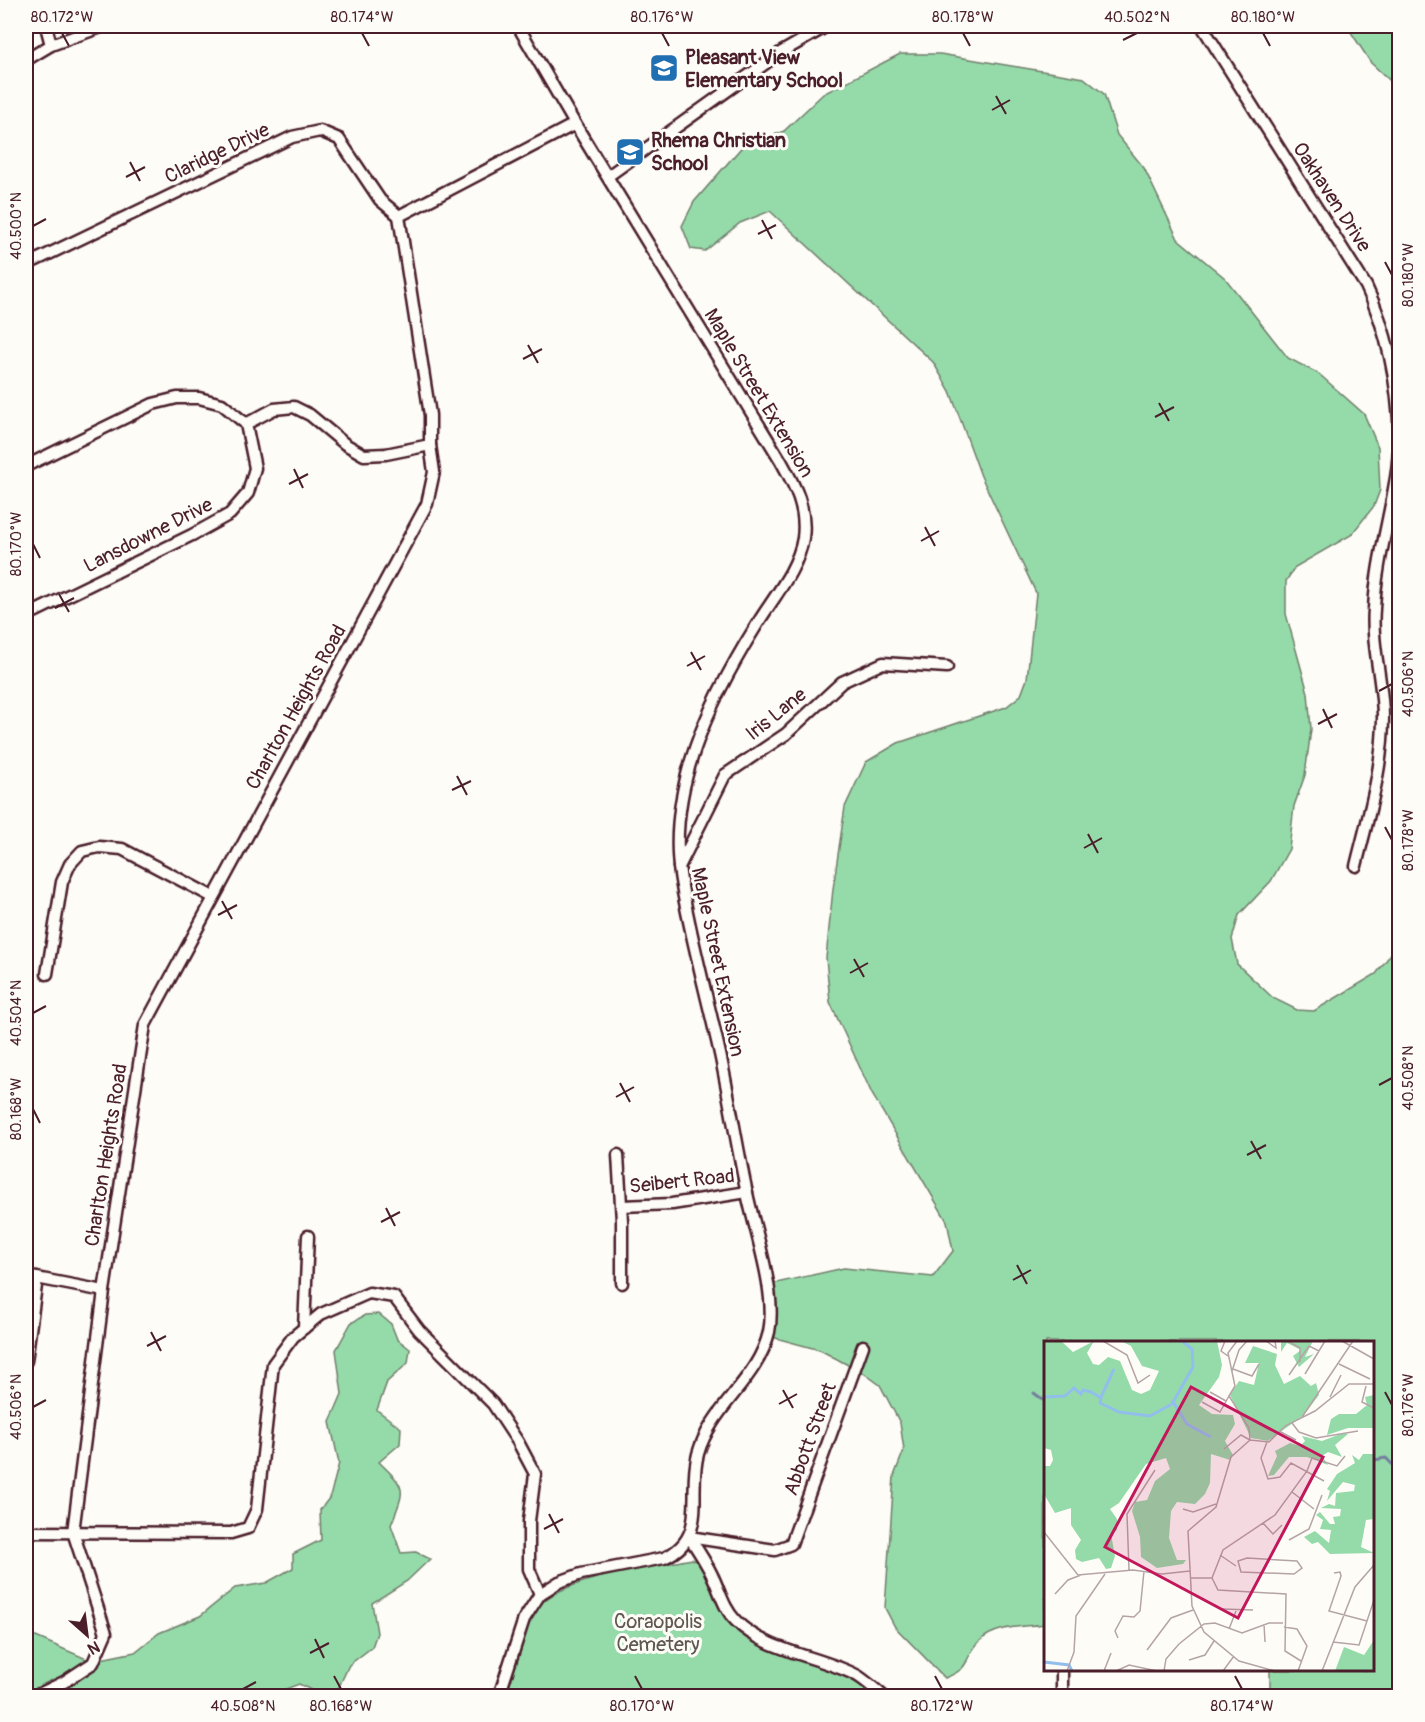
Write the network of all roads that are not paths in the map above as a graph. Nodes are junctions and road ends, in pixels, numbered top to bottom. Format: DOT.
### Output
graph roads {
  1 [pos="46,26"];
  2 [pos="104,26"];
  3 [pos="518,26"];
  4 [pos="827,26"];
  5 [pos="1202,26"];
  6 [pos="51,45"];
  7 [pos="26,60"];
  8 [pos="575,124"];
  9 [pos="608,176"];
  10 [pos="399,216"];
  11 [pos="26,265"];
  12 [pos="246,424"];
  13 [pos="1400,440"];
  14 [pos="430,445"];
  15 [pos="26,466"];
  16 [pos="26,616"];
  17 [pos="947,667"];
  18 [pos="1356,866"];
  19 [pos="679,867"];
  20 [pos="213,897"];
  21 [pos="47,974"];
  22 [pos="618,1155"];
  23 [pos="747,1192"];
  24 [pos="622,1206"];
  25 [pos="308,1236"];
  26 [pos="31,1277"];
  27 [pos="622,1283"];
  28 [pos="104,1291"];
  29 [pos="304,1328"];
  30 [pos="863,1346"];
  31 [pos="26,1361"];
  32 [pos="26,1532"];
  33 [pos="73,1532"];
  34 [pos="689,1537"];
  35 [pos="540,1594"];
  36 [pos="1062,1671"];
  37 [pos="35,1696"];
  38 [pos="499,1696"];
  39 [pos="883,1696"];
  40 [pos="1062,1696"];
  1 -- 6 [label="street"];
  2 -- 6 [label="street"];
  3 -- 8 [label="street, Maple Street Extension"];
  4 -- 9 [label="street"];
  5 -- 13 [label="street, Oakhaven Drive"];
  6 -- 7 [label="street"];
  8 -- 9 [label="street, Maple Street Extension"];
  8 -- 10 [label="street"];
  9 -- 19 [label="street, Maple Street Extension"];
  10 -- 11 [label="street, Claridge Drive"];
  10 -- 14 [label="street, Charlton Heights Road"];
  12 -- 14 [label="street"];
  12 -- 15 [label="street"];
  12 -- 16 [label="street, Lansdowne Drive"];
  13 -- 18 [label="street, Oakhaven Drive"];
  14 -- 20 [label="street, Charlton Heights Road"];
  17 -- 19 [label="street, Iris Lane"];
  19 -- 23 [label="street, Maple Street Extension"];
  20 -- 21 [label="street"];
  20 -- 28 [label="street, Charlton Heights Road"];
  22 -- 24 [label="street, Seibert Road"];
  23 -- 24 [label="street, Seibert Road"];
  23 -- 34 [label="street, Maple Street Extension"];
  24 -- 27 [label="street, Seibert Road"];
  25 -- 29 [label="street"];
  26 -- 28 [label="street"];
  26 -- 31 [label="street"];
  28 -- 33 [label="street, Charlton Heights Road"];
  29 -- 33 [label="street"];
  29 -- 35 [label="street"];
  30 -- 34 [label="street, Abbott Street"];
  32 -- 33 [label="street"];
  33 -- 37 [label="street"];
  34 -- 35 [label="street"];
  34 -- 39 [label="street"];
  35 -- 38 [label="street"];
  36 -- 40 [label="street"];
}
